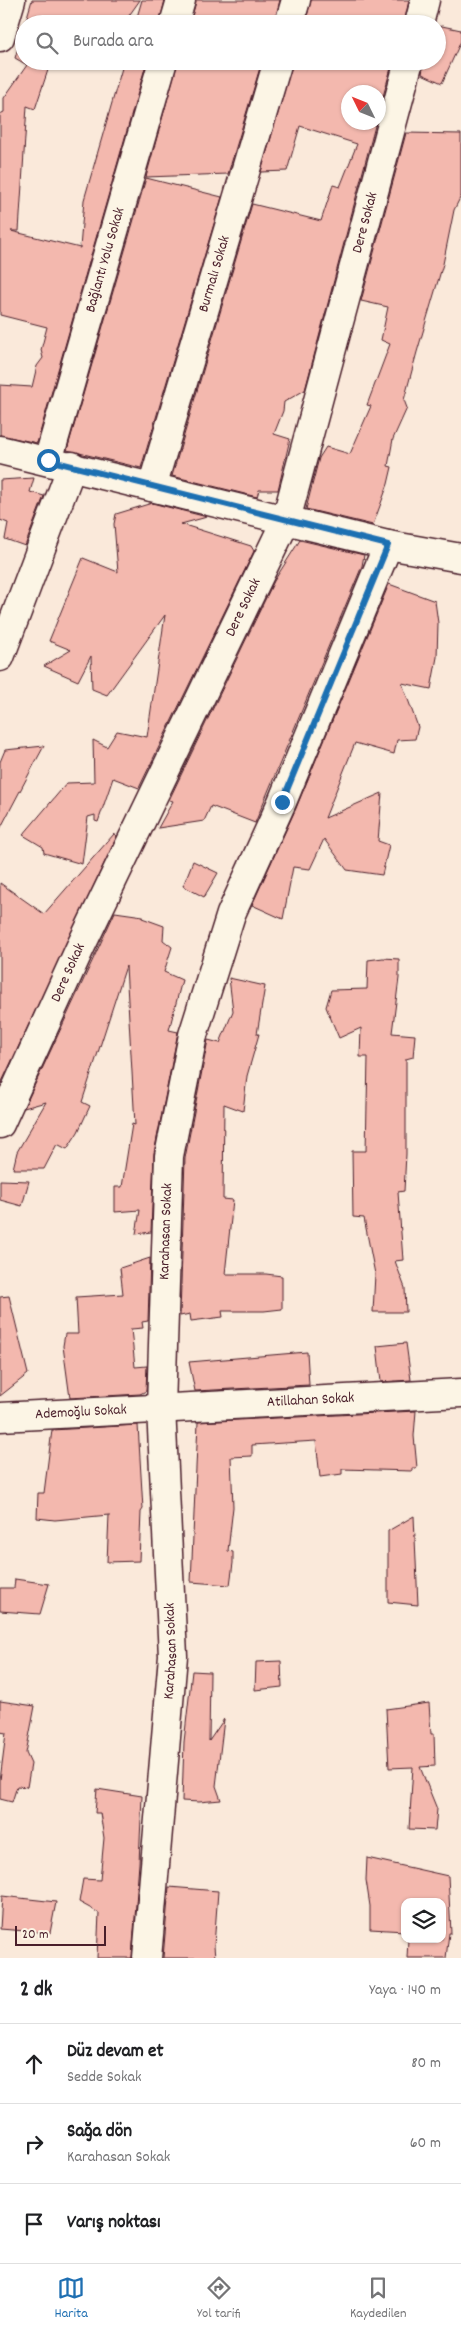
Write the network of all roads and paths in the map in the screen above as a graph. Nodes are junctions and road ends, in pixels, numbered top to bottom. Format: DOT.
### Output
graph roads {
  1 [pos="11,0"];
  2 [pos="181,0"];
  3 [pos="296,0"];
  4 [pos="426,0"];
  5 [pos="177,15"];
  6 [pos="292,15"];
  7 [pos="422,15"];
  8 [pos="0,37"];
  9 [pos="161,70"];
  10 [pos="275,70"];
  11 [pos="407,70"];
  12 [pos="0,450"];
  13 [pos="60,463"];
  14 [pos="152,487"];
  15 [pos="286,520"];
  16 [pos="388,545"];
  17 [pos="461,558"];
  18 [pos="0,657"];
  19 [pos="0,1124"];
  20 [pos="461,1393"];
  21 [pos="161,1408"];
  22 [pos="0,1417"];
  23 [pos="147,1958"];
  1 -- 8 [label="street"];
  2 -- 5 [label="street"];
  3 -- 6 [label="street"];
  4 -- 7 [label="street"];
  9 -- 13 [label="street, Bağlantı Yolu Sokak"];
  10 -- 14 [label="street, Burmalı Sokak"];
  11 -- 15 [label="street, Dere Sokak"];
  12 -- 13 [label="street"];
  13 -- 14 [label="street"];
  13 -- 18 [label="street, Bağlantı Yolu Sokak"];
  14 -- 15 [label="street"];
  15 -- 16 [label="street"];
  15 -- 19 [label="street, Dere Sokak"];
  16 -- 17 [label="street"];
  16 -- 21 [label="street, Karahasan Sokak"];
  20 -- 21 [label="street, Atillahan Sokak"];
  21 -- 22 [label="street, Ademoğlu Sokak"];
  21 -- 23 [label="street, Karahasan Sokak"];
}
